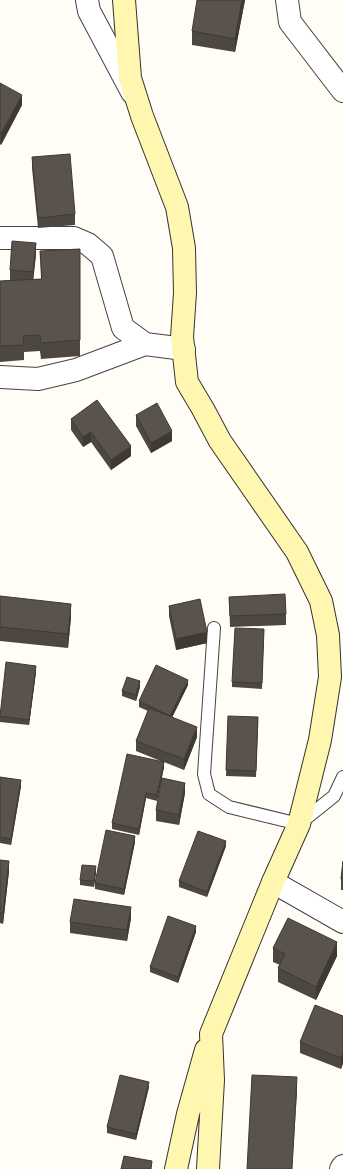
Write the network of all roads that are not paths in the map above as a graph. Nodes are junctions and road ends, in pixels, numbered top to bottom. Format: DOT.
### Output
graph roads {
  1 [pos="88,0"];
  2 [pos="124,0"];
  3 [pos="287,0"];
  4 [pos="343,91"];
  5 [pos="138,104"];
  6 [pos="0,238"];
  7 [pos="145,344"];
  8 [pos="184,349"];
  9 [pos="0,377"];
  10 [pos="214,628"];
  11 [pos="343,777"];
  12 [pos="299,824"];
  13 [pos="273,882"];
  14 [pos="343,922"];
  15 [pos="211,1034"];
  16 [pos="343,1166"];
  17 [pos="176,1169"];
  18 [pos="208,1169"];
  19 [pos="341,1169"];
  1 -- 5 [label="street"];
  2 -- 5 [label="main road"];
  3 -- 4 [label="street"];
  5 -- 8 [label="main road"];
  6 -- 7 [label="street"];
  7 -- 8 [label="street"];
  7 -- 9 [label="street"];
  8 -- 12 [label="main road"];
  10 -- 12 [label="lane"];
  11 -- 12 [label="lane"];
  12 -- 13 [label="main road"];
  13 -- 14 [label="street"];
  13 -- 15 [label="main road"];
  15 -- 17 [label="main road"];
  15 -- 18 [label="main road"];
  16 -- 19 [label="street"];
}
